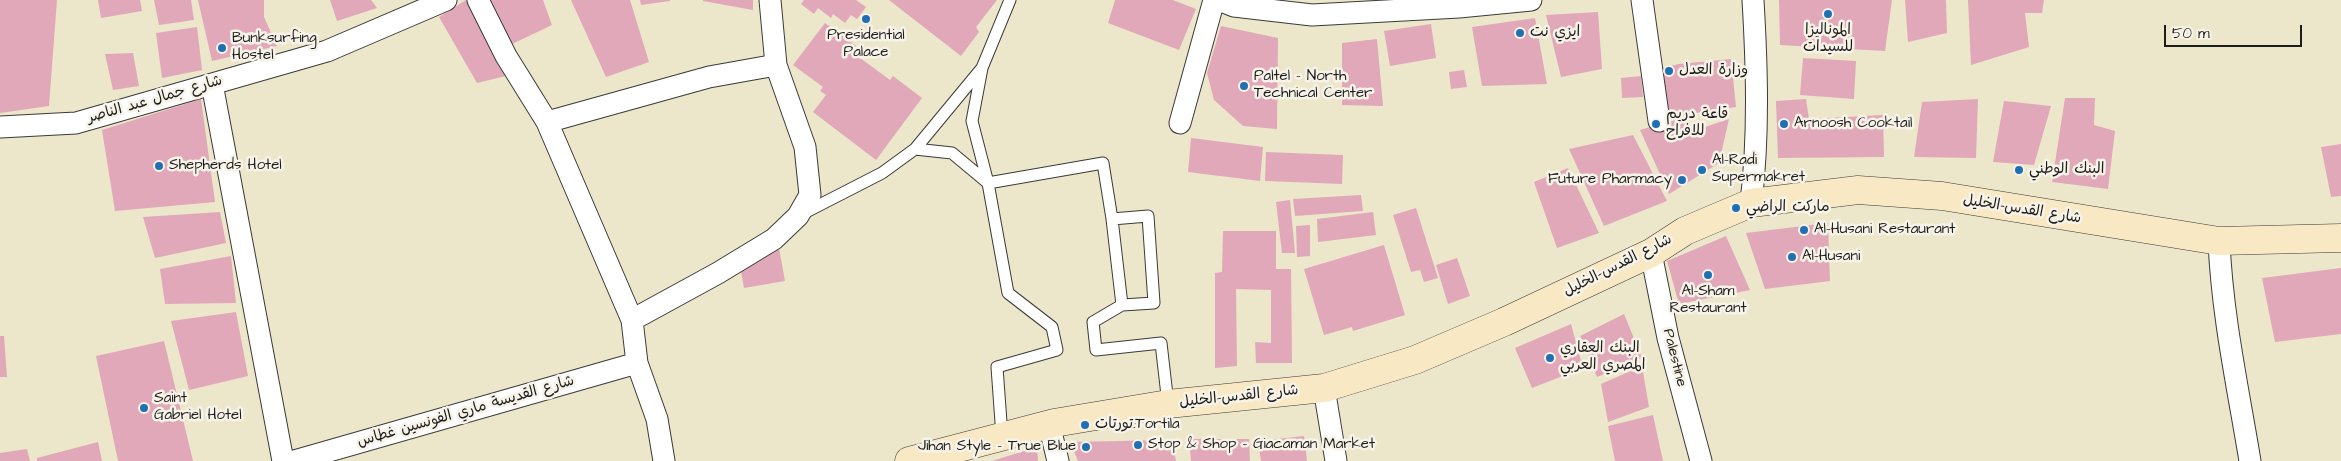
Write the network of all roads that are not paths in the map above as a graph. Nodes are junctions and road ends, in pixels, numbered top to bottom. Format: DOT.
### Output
graph roads {
  1 [pos="446,0"];
  2 [pos="478,0"];
  3 [pos="770,0"];
  4 [pos="1010,0"];
  5 [pos="1214,0"];
  6 [pos="1219,0"];
  7 [pos="1531,0"];
  8 [pos="1642,0"];
  9 [pos="1753,0"];
  10 [pos="1459,3"];
  11 [pos="776,65"];
  12 [pos="982,68"];
  13 [pos="212,84"];
  14 [pos="1659,121"];
  15 [pos="548,122"];
  16 [pos="1180,124"];
  17 [pos="0,127"];
  18 [pos="915,149"];
  19 [pos="988,183"];
  20 [pos="1751,203"];
  21 [pos="798,216"];
  22 [pos="1112,219"];
  23 [pos="2341,238"];
  24 [pos="2219,241"];
  25 [pos="1651,253"];
  26 [pos="1122,305"];
  27 [pos="632,320"];
  28 [pos="637,363"];
  29 [pos="1324,388"];
  30 [pos="1168,404"];
  31 [pos="1049,424"];
  32 [pos="1002,436"];
  33 [pos="283,461"];
  34 [pos="294,461"];
  35 [pos="664,461"];
  36 [pos="909,461"];
  37 [pos="1058,461"];
  38 [pos="1336,461"];
  39 [pos="1701,461"];
  40 [pos="2250,461"];
  1 -- 13 [label="street, شارع جمال عبد الناصر"];
  2 -- 15 [label="street"];
  3 -- 11 [label="street"];
  4 -- 12 [label="lane"];
  5 -- 16 [label="street"];
  6 -- 10 [label="street"];
  7 -- 10 [label="street"];
  8 -- 14 [label="street"];
  9 -- 20 [label="street"];
  11 -- 15 [label="street"];
  11 -- 21 [label="street"];
  12 -- 18 [label="lane"];
  12 -- 19 [label="lane"];
  13 -- 17 [label="street, شارع جمال عبد الناصر"];
  13 -- 33 [label="street"];
  15 -- 27 [label="street"];
  18 -- 19 [label="lane"];
  18 -- 21 [label="lane"];
  19 -- 22 [label="lane"];
  19 -- 32 [label="lane"];
  20 -- 24 [label="main road, شارع القدس-الخليل"];
  20 -- 25 [label="main road, شارع القدس-الخليل"];
  21 -- 27 [label="street"];
  22 -- 26 [label="lane"];
  22 -- 26 [label="lane"];
  23 -- 24 [label="main road, شارع القدس-الخليل"];
  24 -- 40 [label="street"];
  25 -- 29 [label="main road, شارع القدس-الخليل"];
  25 -- 39 [label="street, Palestine"];
  26 -- 30 [label="lane"];
  27 -- 28 [label="street"];
  28 -- 34 [label="street, شارع القديسة ماري الفونسين غطاس"];
  28 -- 35 [label="street"];
  29 -- 30 [label="main road, شارع القدس-الخليل"];
  29 -- 38 [label="street"];
  30 -- 31 [label="main road, شارع القدس-الخليل"];
  31 -- 32 [label="main road, شارع القدس-الخليل"];
  31 -- 37 [label="street"];
  32 -- 36 [label="main road, شارع القدس-الخليل"];
}
